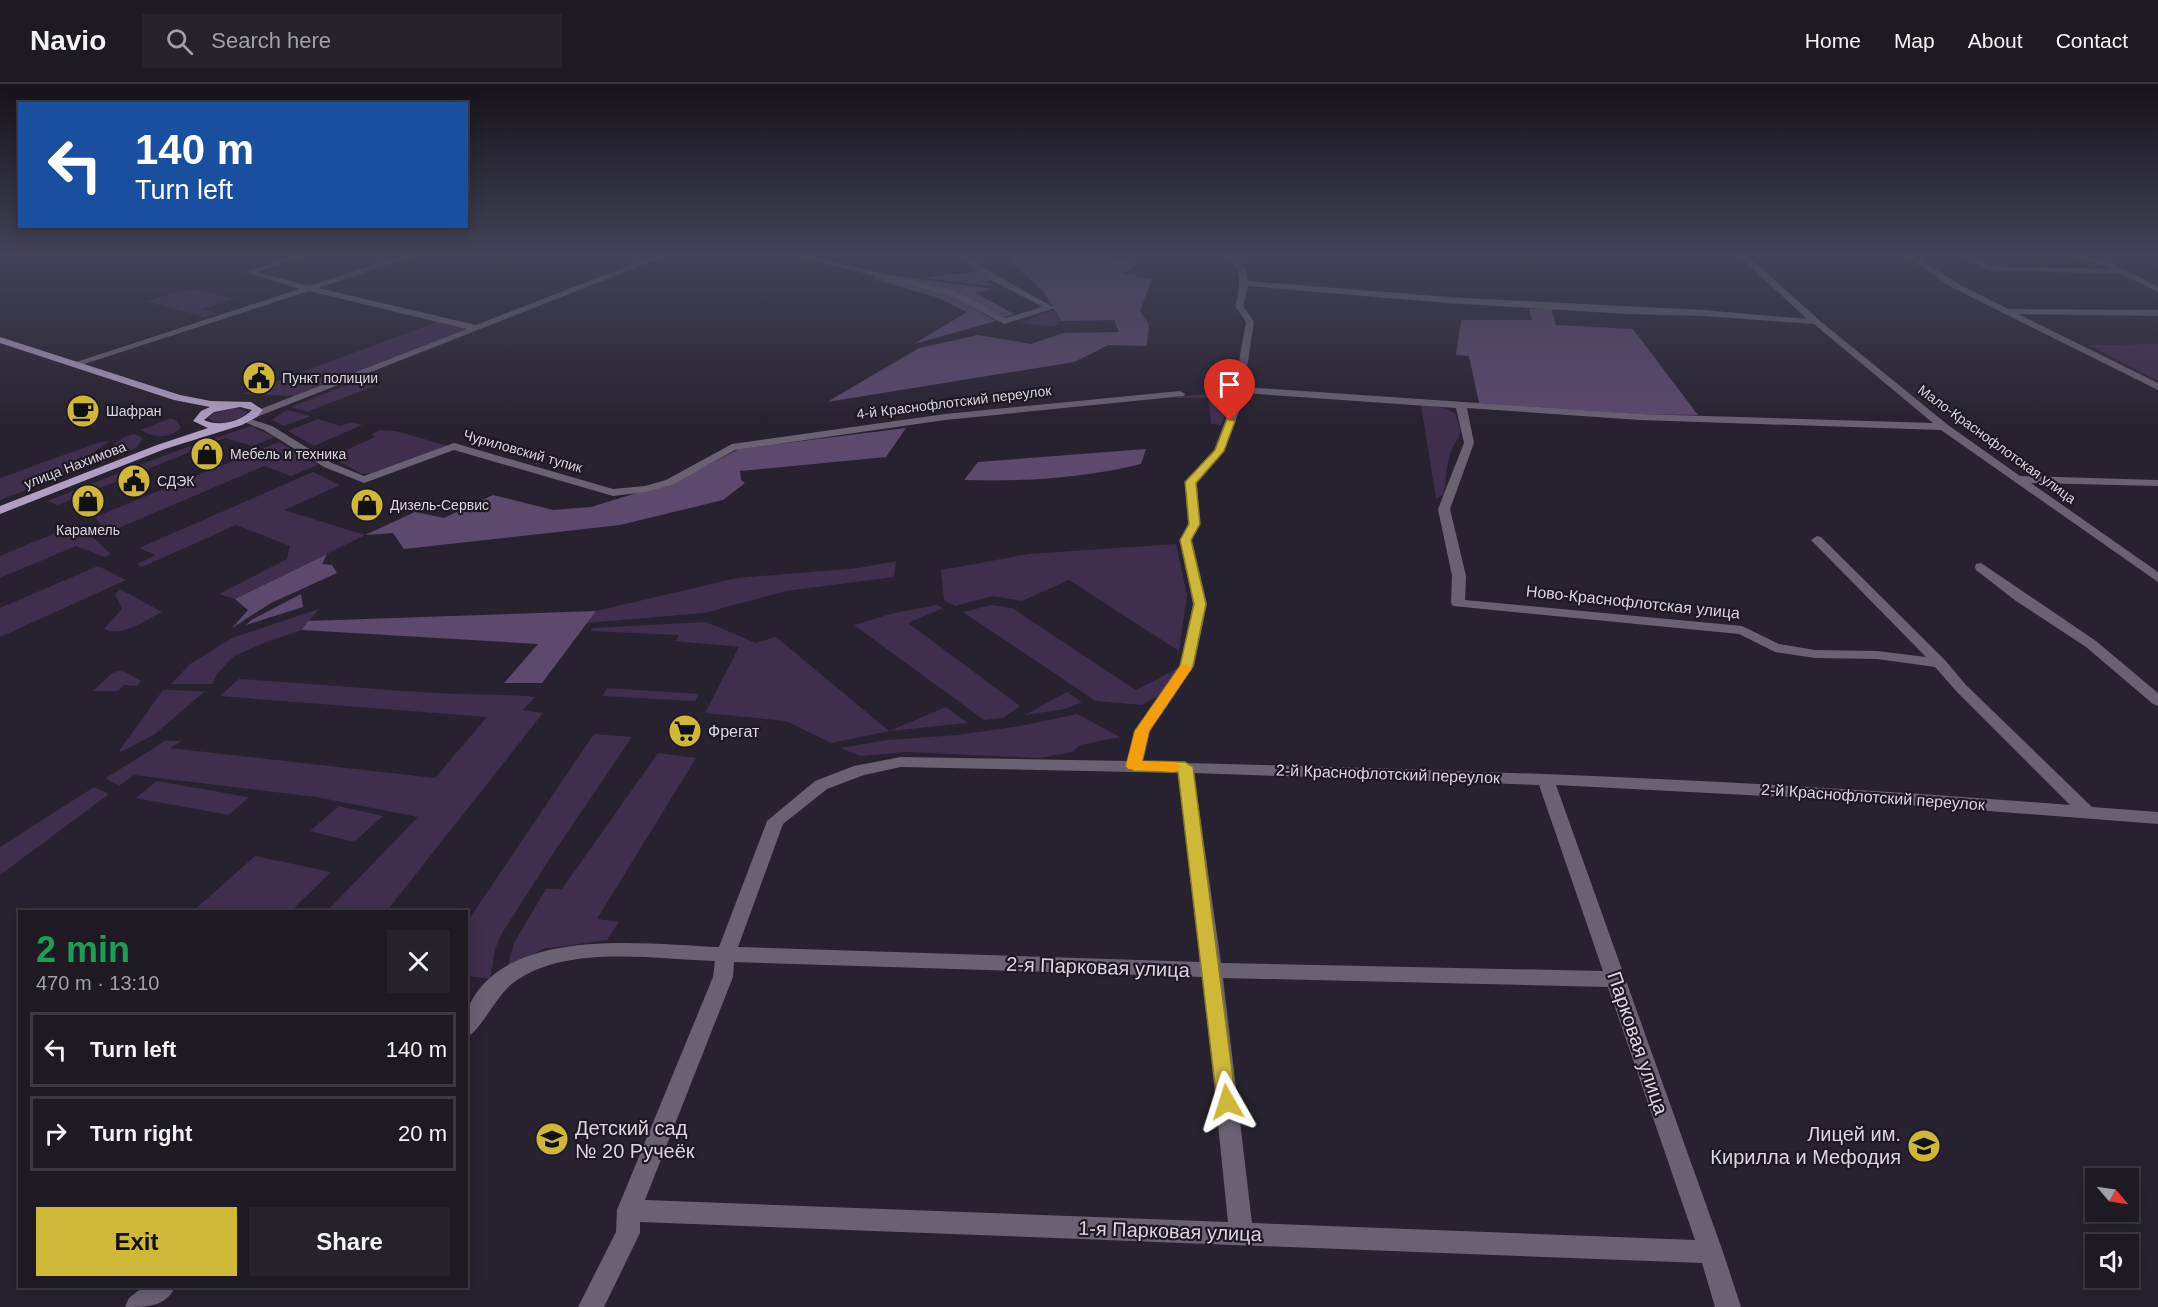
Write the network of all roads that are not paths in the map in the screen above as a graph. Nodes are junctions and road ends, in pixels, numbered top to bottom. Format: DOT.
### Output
graph roads {
  1 [pos="237,312"];
  2 [pos="408,312"];
  3 [pos="517,312"];
  4 [pos="987,312"];
  5 [pos="1036,312"];
  6 [pos="1243,312"];
  7 [pos="1668,312"];
  8 [pos="1805,312"];
  9 [pos="2009,312"];
  10 [pos="2088,312"];
  11 [pos="2158,313"];
  12 [pos="1816,322"];
  13 [pos="476,328"];
  14 [pos="0,340"];
  15 [pos="72,364"];
  16 [pos="2158,387"];
  17 [pos="1238,390"];
  18 [pos="1180,394"];
  19 [pos="178,398"];
  20 [pos="296,398"];
  21 [pos="244,404"];
  22 [pos="1461,405"];
  23 [pos="249,418"];
  24 [pos="198,420"];
  25 [pos="231,424"];
  26 [pos="1944,427"];
  27 [pos="161,447"];
  28 [pos="732,447"];
  29 [pos="2017,479"];
  30 [pos="2158,483"];
  31 [pos="0,510"];
  32 [pos="1817,540"];
  33 [pos="1981,567"];
  34 [pos="2158,578"];
  35 [pos="1940,663"];
  36 [pos="2158,701"];
  37 [pos="1134,766"];
  38 [pos="1185,767"];
  39 [pos="1546,780"];
  40 [pos="2086,811"];
  41 [pos="2158,818"];
  42 [pos="725,955"];
  43 [pos="1212,970"];
  44 [pos="1616,979"];
  45 [pos="468,1026"];
  46 [pos="628,1210"];
  47 [pos="1241,1234"];
  48 [pos="1711,1252"];
  49 [pos="162,1288"];
  50 [pos="138,1307"];
  51 [pos="591,1307"];
  52 [pos="1728,1307"];
  1 -- 15 [label="street"];
  2 -- 13 [label="street"];
  3 -- 13 [label="street"];
  4 -- 5 [label="street"];
  6 -- 17 [label="street"];
  7 -- 12 [label="street"];
  8 -- 12 [label="street, Мало-Краснофлотская улица"];
  9 -- 16 [label="street"];
  10 -- 11 [label="street"];
  12 -- 26 [label="street, Мало-Краснофлотская улица"];
  13 -- 20 [label="street"];
  14 -- 15 [label="main road"];
  15 -- 19 [label="main road"];
  17 -- 22 [label="street"];
  17 -- 37 [label="street"];
  18 -- 28 [label="street, 4-й Краснофлотский переулок"];
  19 -- 21 [label="main road"];
  19 -- 24 [label="main road"];
  20 -- 21 [label="street"];
  20 -- 23 [label="street"];
  21 -- 23 [label="main road"];
  21 -- 24 [label="main road"];
  22 -- 26 [label="street"];
  22 -- 35 [label="street, Ново-Краснофлотская улица"];
  23 -- 25 [label="main road"];
  23 -- 28 [label="street, Чуриловский тупик"];
  24 -- 25 [label="main road"];
  24 -- 27 [label="main road"];
  25 -- 27 [label="main road"];
  26 -- 29 [label="street, Мало-Краснофлотская улица"];
  27 -- 31 [label="main road, улица Нахимова"];
  29 -- 30 [label="street"];
  29 -- 34 [label="street, Мало-Краснофлотская улица"];
  32 -- 35 [label="street"];
  33 -- 36 [label="street"];
  35 -- 40 [label="street"];
  37 -- 38 [label="street, 2-й Краснофлотский переулок"];
  37 -- 42 [label="street, 2-й Краснофлотский переулок"];
  38 -- 39 [label="street, 2-й Краснофлотский переулок"];
  38 -- 43 [label="street"];
  39 -- 40 [label="street, 2-й Краснофлотский переулок"];
  39 -- 44 [label="street, Парковая улица"];
  40 -- 41 [label="street, 2-й Краснофлотский переулок"];
  42 -- 43 [label="street, 2-я Парковая улица"];
  42 -- 45 [label="street, 2-я Парковая улица"];
  42 -- 46 [label="street, 2-й Краснофлотский переулок"];
  43 -- 44 [label="street, 2-я Парковая улица"];
  43 -- 47 [label="street"];
  44 -- 48 [label="street, Парковая улица"];
  46 -- 47 [label="street, 1-я Парковая улица"];
  46 -- 51 [label="street, 2-й Краснофлотский переулок"];
  47 -- 48 [label="street, 1-я Парковая улица"];
  48 -- 52 [label="street, Парковая улица"];
  49 -- 50 [label="street"];
}
